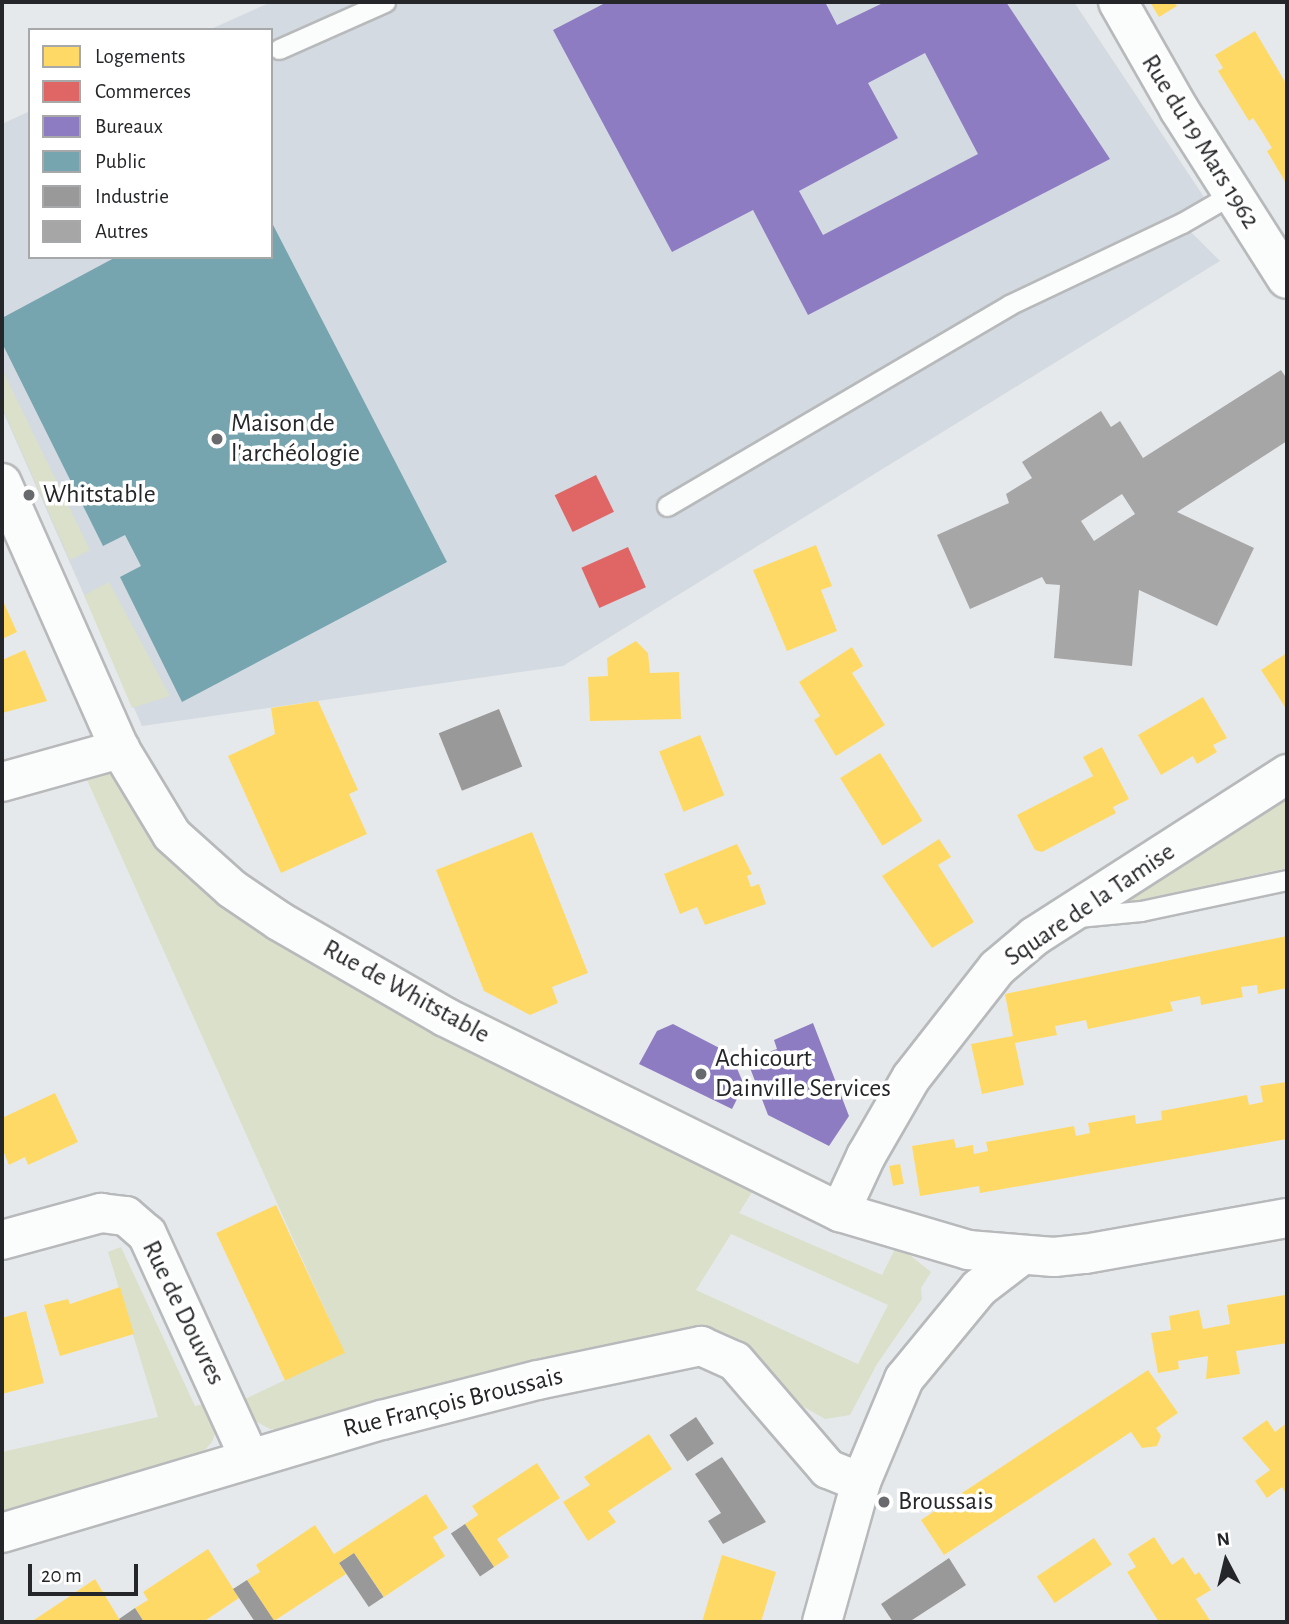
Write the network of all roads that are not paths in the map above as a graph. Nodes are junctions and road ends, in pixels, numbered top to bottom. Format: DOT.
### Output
graph roads {
  1 [pos="385,2"];
  2 [pos="1118,2"];
  3 [pos="279,49"];
  4 [pos="1232,194"];
  5 [pos="1287,279"];
  6 [pos="2,483"];
  7 [pos="667,506"];
  8 [pos="120,749"];
  9 [pos="1287,774"];
  10 [pos="2,782"];
  11 [pos="1287,880"];
  12 [pos="1066,918"];
  13 [pos="840,1212"];
  14 [pos="1287,1218"];
  15 [pos="2,1240"];
  16 [pos="1022,1255"];
  17 [pos="249,1457"];
  18 [pos="861,1482"];
  19 [pos="2,1533"];
  20 [pos="822,1622"];
  1 -- 3 [label="lane"];
  2 -- 4 [label="street, Rue du 19 Mars 1962"];
  4 -- 5 [label="street, Rue du 19 Mars 1962"];
  4 -- 7 [label="lane"];
  6 -- 8 [label="street, Rue de Whitstable"];
  8 -- 10 [label="street"];
  8 -- 13 [label="street, Rue de Whitstable"];
  9 -- 12 [label="street, Square de la Tamise"];
  11 -- 12 [label="lane"];
  12 -- 13 [label="street, Square de la Tamise"];
  13 -- 16 [label="street, Rue de Whitstable"];
  14 -- 16 [label="street"];
  15 -- 17 [label="street, Rue de Douvres"];
  16 -- 18 [label="street"];
  17 -- 18 [label="street, Rue François Broussais"];
  17 -- 19 [label="street, Rue François Broussais"];
  18 -- 20 [label="street"];
}
